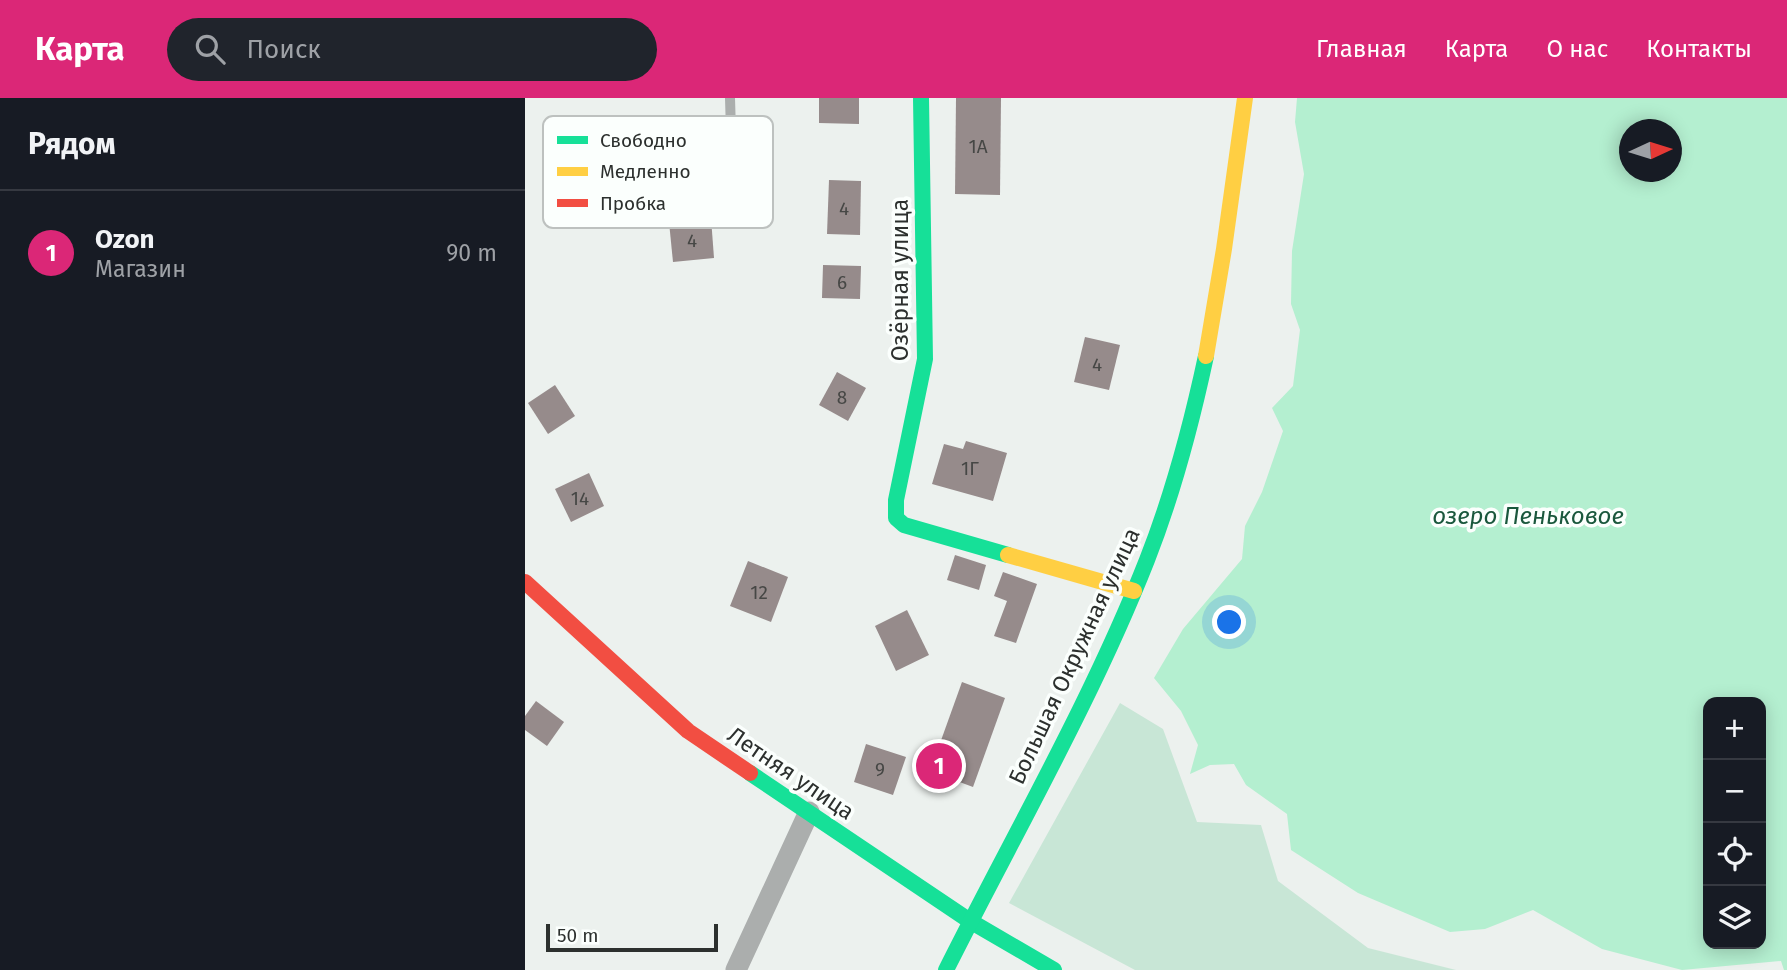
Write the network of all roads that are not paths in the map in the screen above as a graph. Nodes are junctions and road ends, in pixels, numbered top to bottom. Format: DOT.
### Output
graph roads {
  1 [pos="730,98"];
  2 [pos="921,98"];
  3 [pos="1245,98"];
  4 [pos="731,116"];
  5 [pos="525,582"];
  6 [pos="1134,591"];
  7 [pos="809,812"];
  8 [pos="970,922"];
  9 [pos="736,970"];
  10 [pos="946,970"];
  11 [pos="1055,970"];
  1 -- 4 [label="lane"];
  2 -- 6 [label="street, Озёрная улица"];
  3 -- 6 [label="street, Большая Окружная улица"];
  5 -- 7 [label="street, Летняя улица"];
  6 -- 8 [label="street, Большая Окружная улица"];
  7 -- 8 [label="street, Летняя улица"];
  7 -- 9 [label="street"];
  8 -- 10 [label="street, Большая Окружная улица"];
  8 -- 11 [label="street, Летняя улица"];
}
